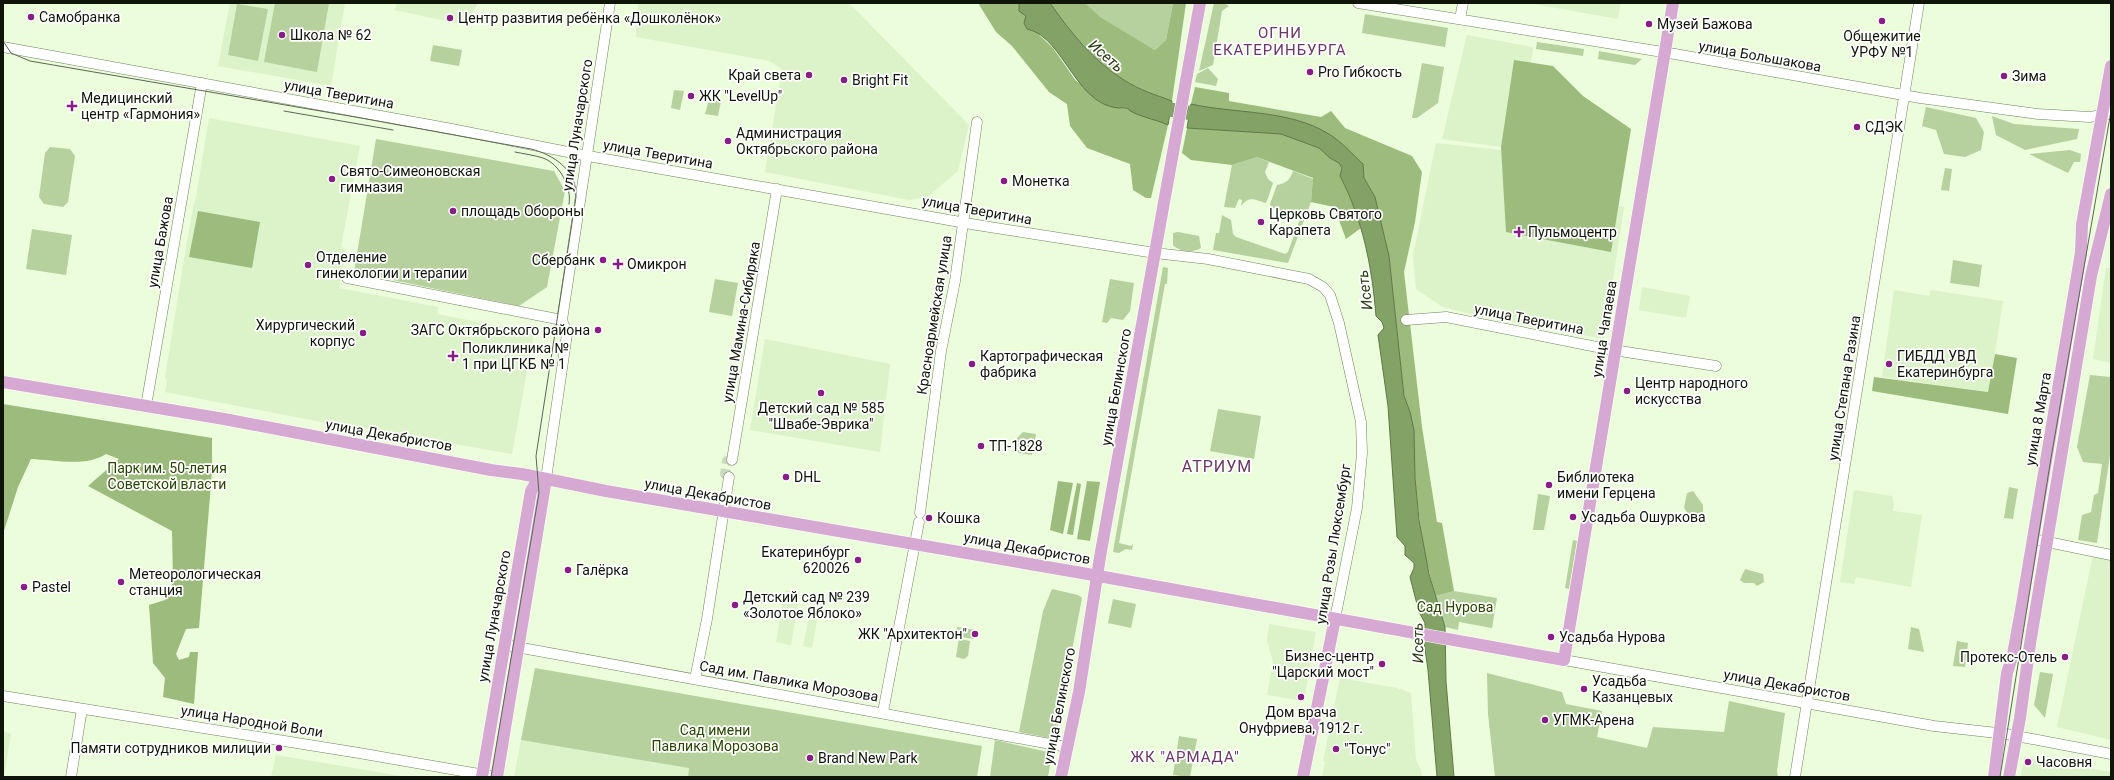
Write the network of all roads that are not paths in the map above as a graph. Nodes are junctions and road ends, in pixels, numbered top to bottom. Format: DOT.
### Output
graph roads {
  1 [pos="610,3"];
  2 [pos="1200,3"];
  3 [pos="1358,3"];
  4 [pos="1463,3"];
  5 [pos="1673,3"];
  6 [pos="1919,3"];
  7 [pos="1460,19"];
  8 [pos="3,46"];
  9 [pos="1664,53"];
  10 [pos="2111,66"];
  11 [pos="202,83"];
  12 [pos="1904,95"];
  13 [pos="2106,115"];
  14 [pos="977,122"];
  15 [pos="588,156"];
  16 [pos="777,189"];
  17 [pos="2111,194"];
  18 [pos="962,222"];
  19 [pos="1155,253"];
  20 [pos="346,278"];
  21 [pos="1309,279"];
  22 [pos="562,320"];
  23 [pos="1406,320"];
  24 [pos="1615,350"];
  25 [pos="1716,366"];
  26 [pos="3,382"];
  27 [pos="146,406"];
  28 [pos="732,460"];
  29 [pos="729,477"];
  30 [pos="542,478"];
  31 [pos="724,512"];
  32 [pos="2032,539"];
  33 [pos="2047,542"];
  34 [pos="915,544"];
  35 [pos="2111,555"];
  36 [pos="1097,576"];
  37 [pos="1336,619"];
  38 [pos="505,645"];
  39 [pos="517,647"];
  40 [pos="1564,660"];
  41 [pos="695,679"];
  42 [pos="3,696"];
  43 [pos="1808,704"];
  44 [pos="82,709"];
  45 [pos="883,712"];
  46 [pos="2000,733"];
  47 [pos="2016,736"];
  48 [pos="1067,747"];
  49 [pos="2111,754"];
  50 [pos="482,776"];
  51 [pos="71,777"];
  52 [pos="496,777"];
  53 [pos="1061,777"];
  54 [pos="1303,777"];
  55 [pos="1795,777"];
  56 [pos="1994,777"];
  57 [pos="2009,777"];
  1 -- 15 [label="street, улица Луначарского"];
  2 -- 19 [label="main road, улица Белинского"];
  3 -- 7 [label="street, улица Большакова"];
  4 -- 7 [label="street"];
  5 -- 9 [label="main road, улица Чапаева"];
  6 -- 12 [label="street, улица Степана Разина"];
  7 -- 9 [label="street, улица Большакова"];
  8 -- 11 [label="street, улица Тверитина"];
  9 -- 12 [label="street, улица Большакова"];
  9 -- 24 [label="main road, улица Чапаева"];
  10 -- 13 [label="main road, улица 8 Марта"];
  11 -- 15 [label="street, улица Тверитина"];
  11 -- 27 [label="street, улица Бажова"];
  12 -- 13 [label="street, улица Большакова"];
  12 -- 43 [label="street, улица Степана Разина"];
  13 -- 32 [label="main road, улица 8 Марта"];
  14 -- 18 [label="street, Красноармейская улица"];
  15 -- 16 [label="street, улица Тверитина"];
  15 -- 22 [label="street, улица Луначарского"];
  16 -- 18 [label="street, улица Тверитина"];
  16 -- 28 [label="street, улица Мамина-Сибиряка"];
  17 -- 33 [label="main road, улица 8 Марта"];
  18 -- 19 [label="street, улица Тверитина"];
  18 -- 34 [label="street, Красноармейская улица"];
  19 -- 21 [label="street, улица Тверитина"];
  19 -- 36 [label="main road, улица Белинского"];
  20 -- 22 [label="street"];
  21 -- 37 [label="street, улица Розы Люксембург"];
  22 -- 30 [label="street, улица Луначарского"];
  23 -- 24 [label="street, улица Тверитина"];
  24 -- 25 [label="street, улица Тверитина"];
  24 -- 40 [label="main road, улица Чапаева"];
  26 -- 27 [label="main road, улица Декабристов"];
  27 -- 30 [label="main road, улица Декабристов"];
  29 -- 31 [label="street"];
  30 -- 31 [label="main road, улица Декабристов"];
  30 -- 38 [label="main road, улица Луначарского"];
  30 -- 39 [label="main road, улица Луначарского"];
  31 -- 34 [label="main road, улица Декабристов"];
  31 -- 41 [label="street"];
  32 -- 33 [label="street"];
  32 -- 46 [label="main road, улица 8 Марта"];
  33 -- 35 [label="street"];
  33 -- 47 [label="main road, улица 8 Марта"];
  34 -- 36 [label="main road, улица Декабристов"];
  34 -- 45 [label="street, Красноармейская улица"];
  36 -- 37 [label="main road, улица Декабристов"];
  36 -- 48 [label="main road, улица Белинского"];
  37 -- 40 [label="main road, улица Декабристов"];
  37 -- 54 [label="main road, улица Розы Люксембург"];
  38 -- 39 [label="street, Сад им. Павлика Морозова"];
  38 -- 50 [label="main road, улица Луначарского"];
  39 -- 41 [label="street, Сад им. Павлика Морозова"];
  39 -- 52 [label="main road, улица Луначарского"];
  40 -- 43 [label="street, улица Декабристов"];
  41 -- 45 [label="street, Сад им. Павлика Морозова"];
  42 -- 44 [label="street, улица Народной Воли"];
  43 -- 46 [label="street, улица Декабристов"];
  43 -- 55 [label="street, улица Степана Разина"];
  44 -- 50 [label="street, улица Народной Воли"];
  44 -- 51 [label="street"];
  45 -- 48 [label="street, Сад им. Павлика Морозова"];
  46 -- 47 [label="street, улица Декабристов"];
  46 -- 56 [label="main road, улица 8 Марта"];
  47 -- 49 [label="street, улица Декабристов"];
  47 -- 57 [label="main road, улица 8 Марта"];
  48 -- 53 [label="main road, улица Белинского"];
  50 -- 52 [label="street, улица Народной Воли"];
}
